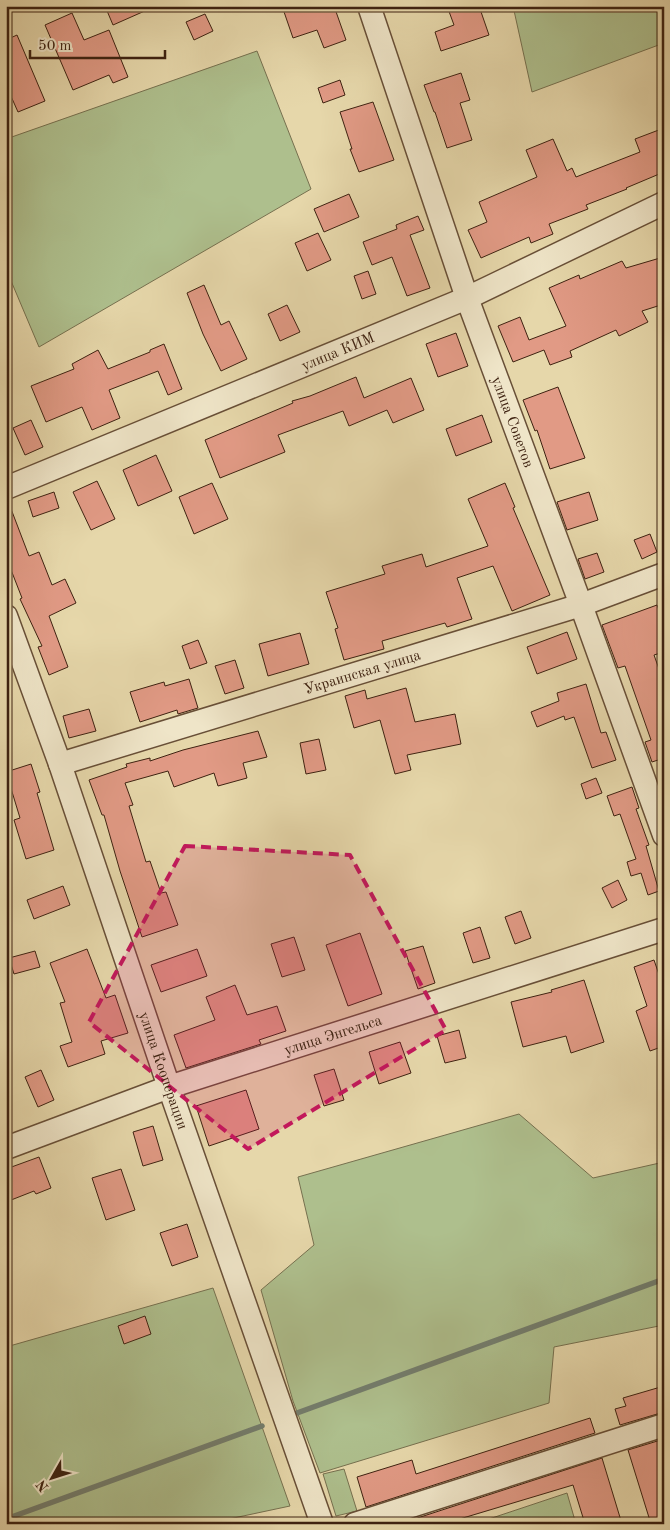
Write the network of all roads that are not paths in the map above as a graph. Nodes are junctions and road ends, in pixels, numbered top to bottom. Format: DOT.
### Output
graph roads {
  1 [pos="369,6"];
  2 [pos="664,203"];
  3 [pos="467,298"];
  4 [pos="6,488"];
  5 [pos="664,574"];
  6 [pos="581,605"];
  7 [pos="6,616"];
  8 [pos="60,764"];
  9 [pos="664,835"];
  10 [pos="664,929"];
  11 [pos="170,1087"];
  12 [pos="6,1148"];
  13 [pos="664,1425"];
  14 [pos="322,1524"];
  15 [pos="355,1524"];
  1 -- 3 [label="street, улица Советов"];
  2 -- 3 [label="street, улица КИМ"];
  3 -- 4 [label="street, улица КИМ"];
  3 -- 6 [label="street, улица Советов"];
  5 -- 6 [label="street, Украинская улица"];
  6 -- 8 [label="street, Украинская улица"];
  6 -- 9 [label="street, улица Советов"];
  7 -- 8 [label="street, улица Кооперации"];
  8 -- 11 [label="street, улица Кооперации"];
  10 -- 11 [label="street, улица Энгельса"];
  11 -- 12 [label="street, улица Энгельса"];
  11 -- 14 [label="street, улица Кооперации"];
  13 -- 15 [label="street"];
}
